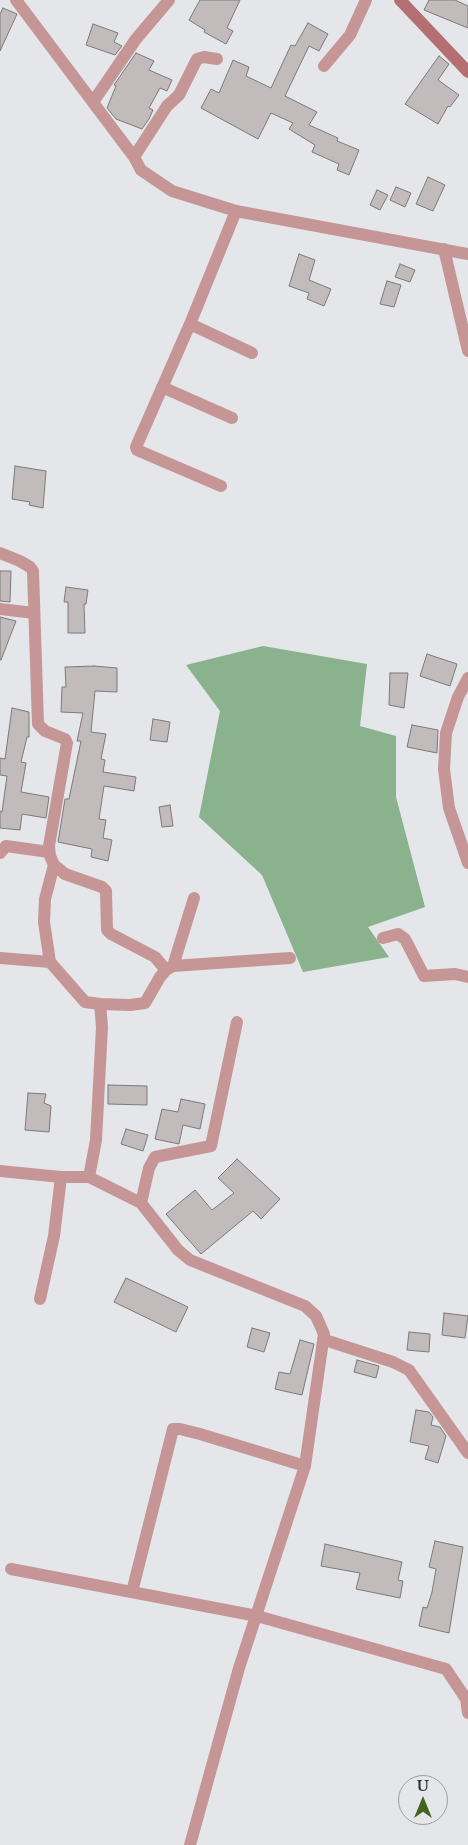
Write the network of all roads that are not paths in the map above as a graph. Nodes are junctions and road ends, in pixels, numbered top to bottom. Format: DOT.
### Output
graph roads {
  1 [pos="16,0"];
  2 [pos="170,0"];
  3 [pos="366,0"];
  4 [pos="407,2"];
  5 [pos="217,59"];
  6 [pos="324,66"];
  7 [pos="468,72"];
  8 [pos="93,102"];
  9 [pos="134,157"];
  10 [pos="236,211"];
  11 [pos="444,249"];
  12 [pos="468,254"];
  13 [pos="190,324"];
  14 [pos="468,351"];
  15 [pos="252,353"];
  16 [pos="162,387"];
  17 [pos="232,418"];
  18 [pos="221,486"];
  19 [pos="0,553"];
  20 [pos="0,609"];
  21 [pos="34,613"];
  22 [pos="468,678"];
  23 [pos="49,852"];
  24 [pos="0,853"];
  25 [pos="468,863"];
  26 [pos="54,864"];
  27 [pos="194,898"];
  28 [pos="383,938"];
  29 [pos="0,958"];
  30 [pos="290,958"];
  31 [pos="50,962"];
  32 [pos="170,968"];
  33 [pos="468,977"];
  34 [pos="100,1004"];
  35 [pos="236,1022"];
  36 [pos="0,1171"];
  37 [pos="61,1177"];
  38 [pos="89,1177"];
  39 [pos="141,1203"];
  40 [pos="40,1299"];
  41 [pos="325,1340"];
  42 [pos="468,1453"];
  43 [pos="305,1466"];
  44 [pos="11,1569"];
  45 [pos="132,1592"];
  46 [pos="257,1616"];
  47 [pos="468,1713"];
  48 [pos="190,1845"];
  1 -- 8 [label="street"];
  2 -- 8 [label="street"];
  3 -- 6 [label="street"];
  4 -- 7 [label="main road"];
  5 -- 9 [label="street"];
  8 -- 9 [label="street"];
  9 -- 10 [label="street"];
  10 -- 11 [label="street"];
  10 -- 13 [label="street"];
  11 -- 12 [label="street"];
  11 -- 14 [label="street"];
  13 -- 15 [label="street"];
  13 -- 16 [label="street"];
  16 -- 17 [label="street"];
  16 -- 18 [label="street"];
  19 -- 21 [label="street"];
  20 -- 21 [label="street"];
  21 -- 23 [label="street"];
  22 -- 25 [label="street"];
  23 -- 24 [label="street"];
  23 -- 26 [label="street"];
  26 -- 31 [label="street"];
  26 -- 32 [label="street"];
  27 -- 32 [label="street"];
  28 -- 33 [label="street"];
  29 -- 31 [label="street"];
  30 -- 32 [label="street"];
  31 -- 34 [label="street"];
  32 -- 34 [label="street"];
  34 -- 38 [label="street"];
  35 -- 39 [label="street"];
  36 -- 37 [label="street"];
  37 -- 38 [label="street"];
  37 -- 40 [label="street"];
  38 -- 39 [label="street"];
  39 -- 41 [label="street"];
  41 -- 42 [label="street"];
  41 -- 43 [label="street"];
  43 -- 45 [label="street"];
  43 -- 46 [label="street"];
  44 -- 45 [label="street"];
  45 -- 46 [label="street"];
  46 -- 47 [label="street"];
  46 -- 48 [label="street"];
}
